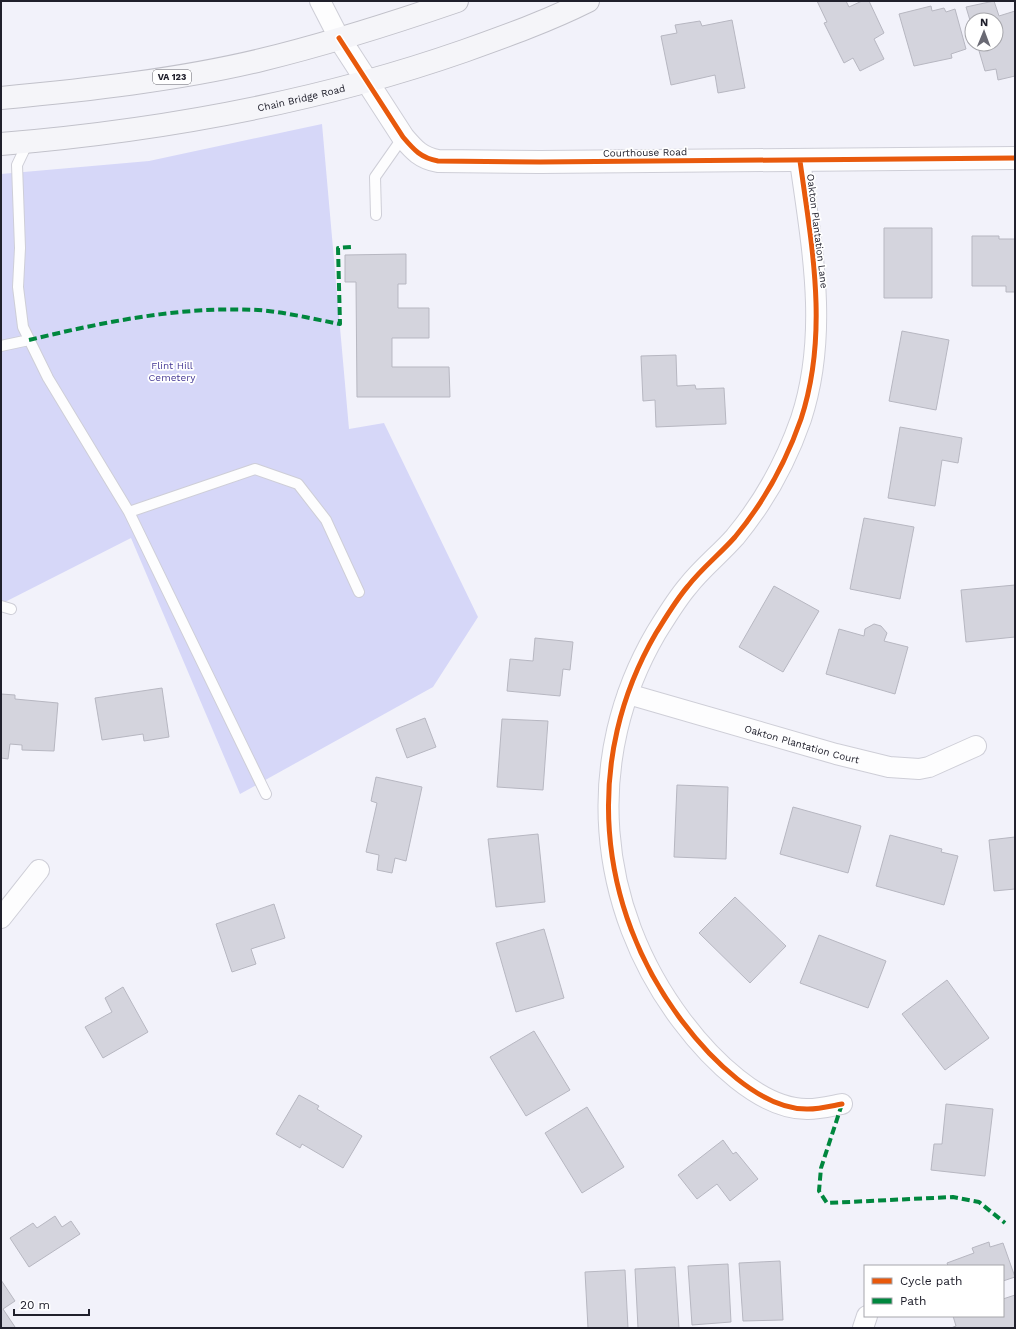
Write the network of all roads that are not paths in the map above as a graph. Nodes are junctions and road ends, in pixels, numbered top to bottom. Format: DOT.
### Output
graph roads {
  1 [pos="320,1"];
  2 [pos="457,1"];
  3 [pos="588,1"];
  4 [pos="339,38"];
  5 [pos="368,82"];
  6 [pos="1,98"];
  7 [pos="403,137"];
  8 [pos="28,142"];
  9 [pos="1,144"];
  10 [pos="1015,158"];
  11 [pos="800,161"];
  12 [pos="376,215"];
  13 [pos="29,340"];
  14 [pos="1,346"];
  15 [pos="130,512"];
  16 [pos="359,592"];
  17 [pos="628,694"];
  18 [pos="976,746"];
  19 [pos="266,794"];
  20 [pos="40,870"];
  21 [pos="1,918"];
  22 [pos="842,1104"];
  23 [pos="866,1317"];
  24 [pos="863,1328"];
  1 -- 4 [label="street"];
  2 -- 4 [label="main road, VA 123"];
  3 -- 5 [label="main road, Chain Bridge Road"];
  4 -- 5 [label="street, Courthouse Road"];
  4 -- 6 [label="main road, VA 123"];
  5 -- 7 [label="street, Courthouse Road"];
  5 -- 8 [label="main road, Chain Bridge Road"];
  7 -- 11 [label="street, Courthouse Road"];
  7 -- 12 [label="lane"];
  8 -- 9 [label="main road, Chain Bridge Road"];
  8 -- 13 [label="lane"];
  10 -- 11 [label="street, Courthouse Road"];
  11 -- 17 [label="street, Oakton Plantation Lane"];
  13 -- 14 [label="lane"];
  13 -- 15 [label="lane"];
  15 -- 16 [label="lane"];
  15 -- 19 [label="lane"];
  17 -- 18 [label="street, Oakton Plantation Court"];
  17 -- 22 [label="street, Oakton Plantation Lane"];
  20 -- 21 [label="street"];
  23 -- 24 [label="street"];
}
